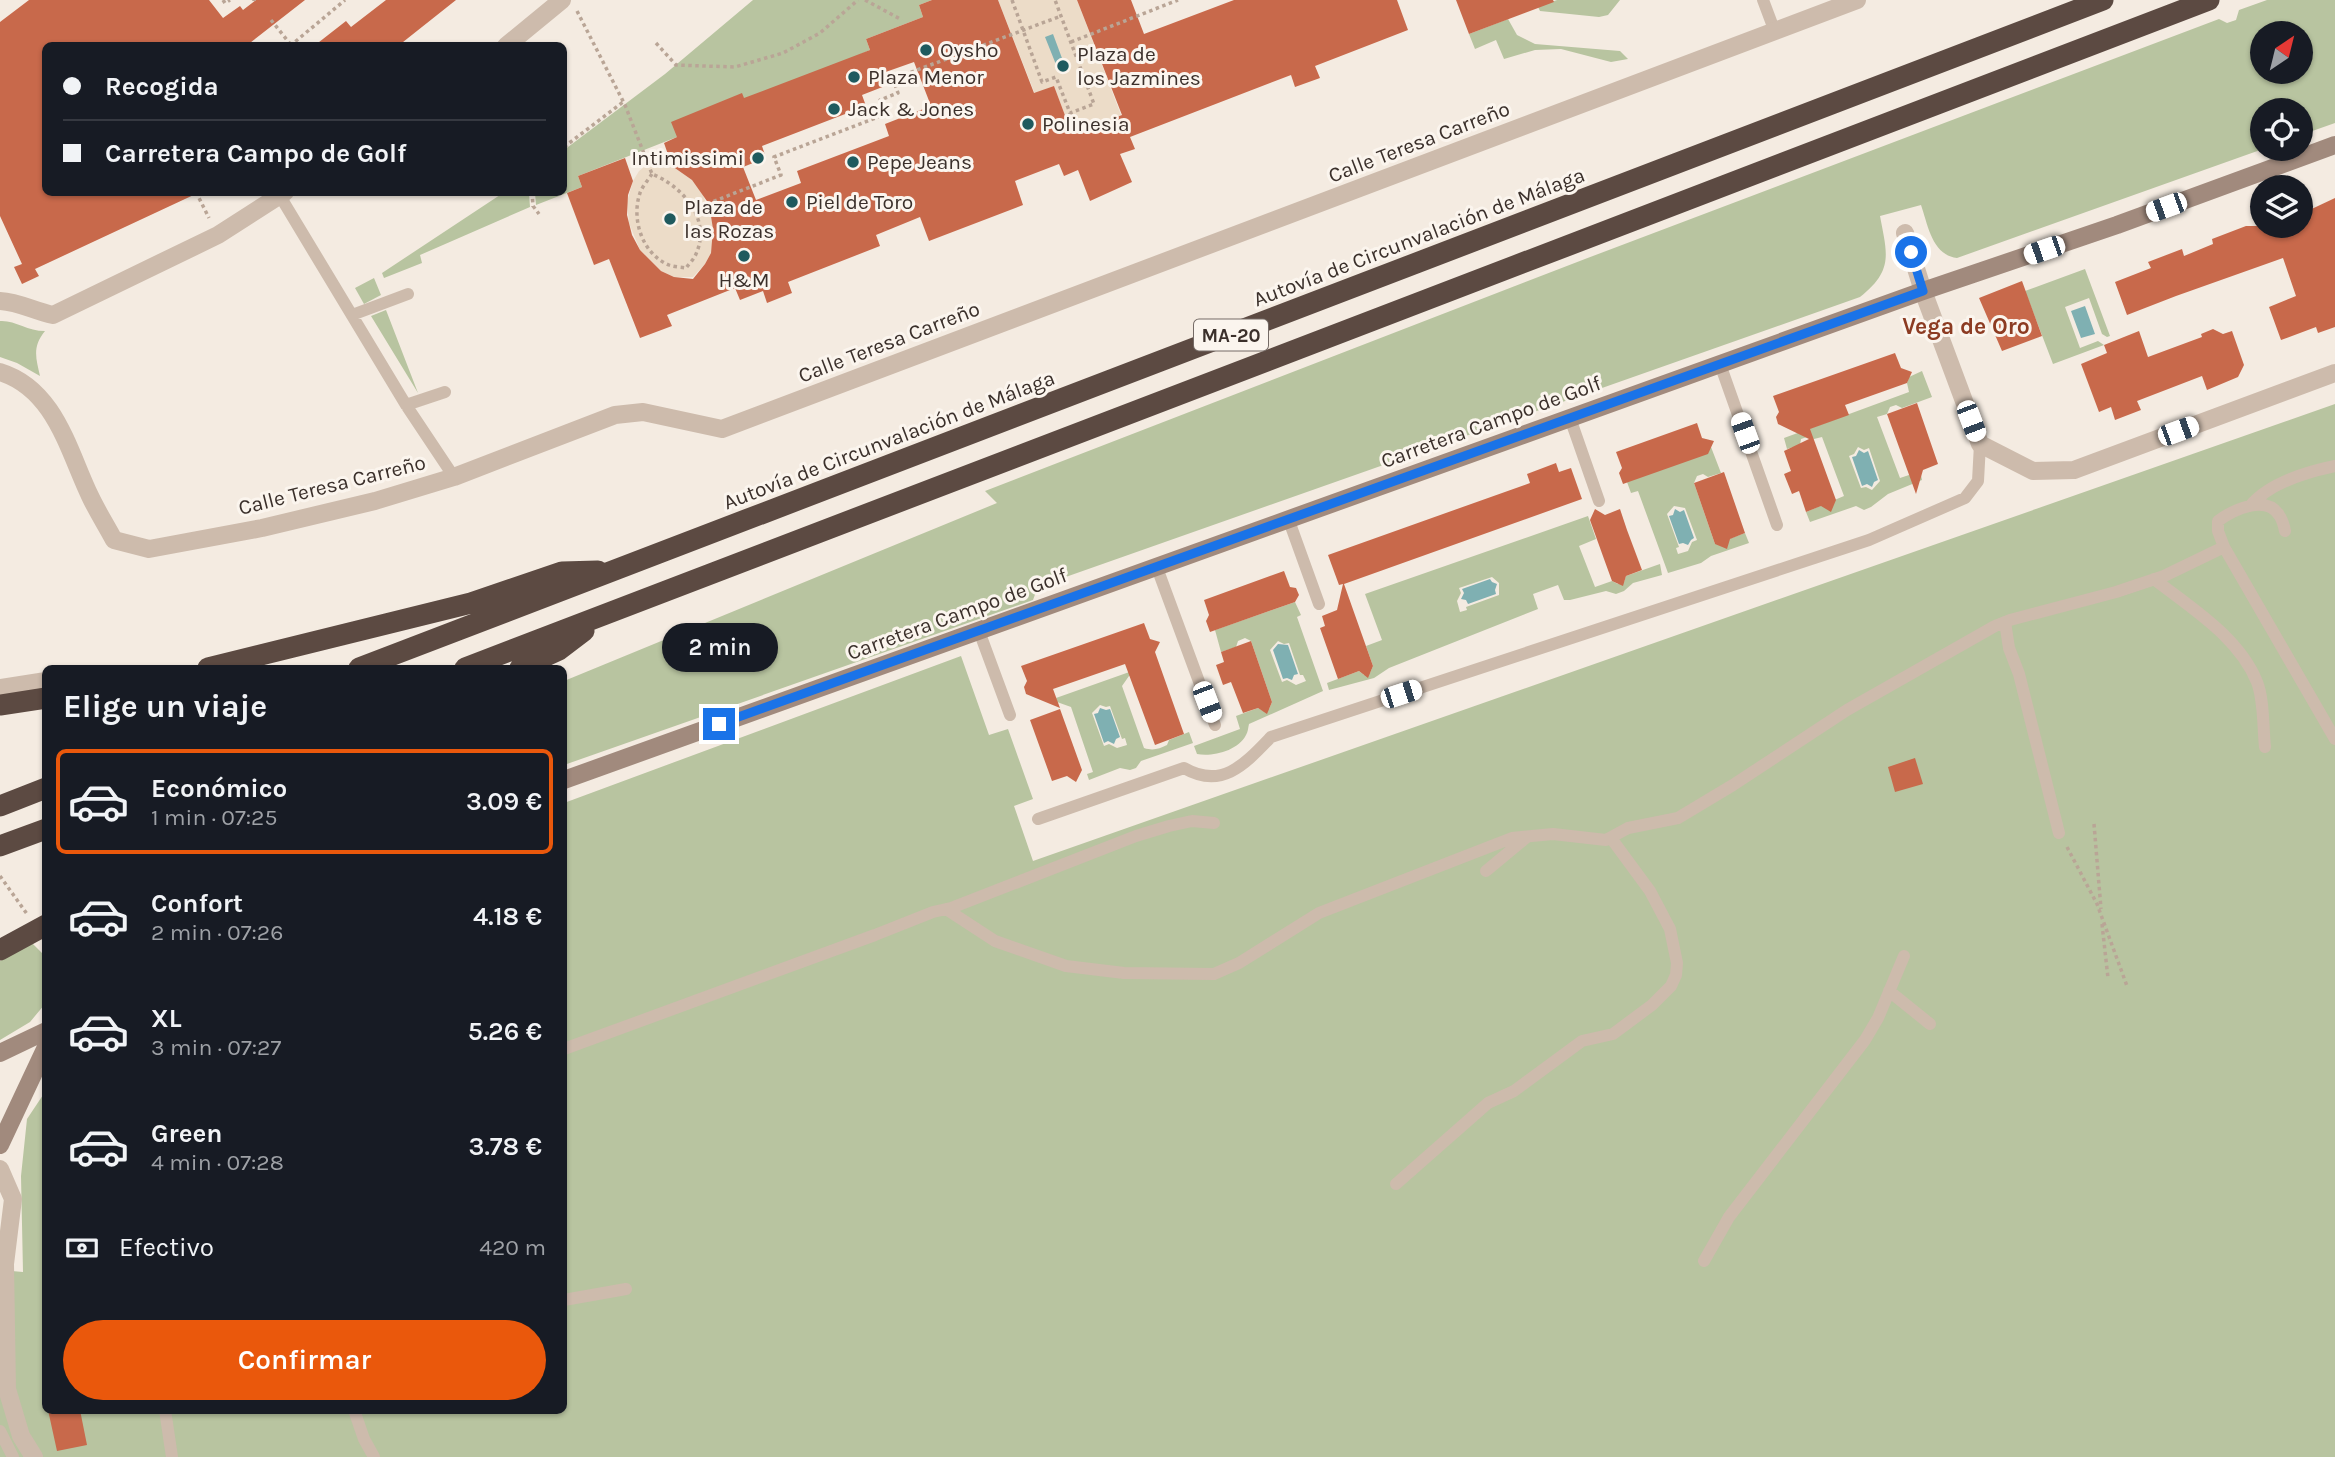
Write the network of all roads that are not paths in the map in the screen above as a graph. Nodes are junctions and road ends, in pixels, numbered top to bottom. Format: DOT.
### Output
graph roads {
  1 [pos="562,0"];
  2 [pos="1763,0"];
  3 [pos="1857,0"];
  4 [pos="2103,0"];
  5 [pos="2209,0"];
  6 [pos="1775,32"];
  7 [pos="511,42"];
  8 [pos="2335,145"];
  9 [pos="279,196"];
  10 [pos="283,196"];
  11 [pos="1905,233"];
  12 [pos="1923,291"];
  13 [pos="408,295"];
  14 [pos="0,301"];
  15 [pos="352,315"];
  16 [pos="1720,364"];
  17 [pos="0,372"];
  18 [pos="2335,373"];
  19 [pos="0,379"];
  20 [pos="22,383"];
  21 [pos="445,391"];
  22 [pos="406,405"];
  23 [pos="1570,418"];
  24 [pos="1980,444"];
  25 [pos="2335,466"];
  26 [pos="454,477"];
  27 [pos="1599,501"];
  28 [pos="2250,506"];
  29 [pos="1288,518"];
  30 [pos="1777,525"];
  31 [pos="2286,531"];
  32 [pos="2224,547"];
  33 [pos="1156,565"];
  34 [pos="614,571"];
  35 [pos="2154,579"];
  36 [pos="1319,604"];
  37 [pos="605,615"];
  38 [pos="2000,624"];
  39 [pos="979,631"];
  40 [pos="220,665"];
  41 [pos="367,665"];
  42 [pos="473,665"];
  43 [pos="526,665"];
  44 [pos="42,682"];
  45 [pos="0,688"];
  46 [pos="42,699"];
  47 [pos="0,705"];
  48 [pos="1010,715"];
  49 [pos="1215,725"];
  50 [pos="2335,740"];
  51 [pos="2265,747"];
  52 [pos="567,779"];
  53 [pos="42,789"];
  54 [pos="0,806"];
  55 [pos="1038,819"];
  56 [pos="1214,823"];
  57 [pos="42,830"];
  58 [pos="2059,832"];
  59 [pos="1527,836"];
  60 [pos="1611,838"];
  61 [pos="0,846"];
  62 [pos="1486,872"];
  63 [pos="946,909"];
  64 [pos="42,927"];
  65 [pos="0,950"];
  66 [pos="1904,956"];
  67 [pos="1891,995"];
  68 [pos="1930,1024"];
  69 [pos="42,1033"];
  70 [pos="567,1048"];
  71 [pos="0,1053"];
  72 [pos="42,1056"];
  73 [pos="0,1145"];
  74 [pos="0,1170"];
  75 [pos="1396,1184"];
  76 [pos="2,1260"];
  77 [pos="1704,1261"];
  78 [pos="625,1289"];
  79 [pos="567,1299"];
  80 [pos="166,1414"];
  81 [pos="356,1414"];
  82 [pos="0,1431"];
  83 [pos="13,1457"];
  84 [pos="34,1457"];
  85 [pos="172,1457"];
  86 [pos="374,1457"];
  1 -- 7 [label="street"];
  2 -- 6 [label="lane"];
  3 -- 6 [label="street, Calle Teresa Carreño"];
  4 -- 34 [label="highway, Autovía de Circunvalación de Málaga / MA-20"];
  5 -- 37 [label="highway, MA-20"];
  6 -- 26 [label="street, Calle Teresa Carreño"];
  8 -- 12 [label="street, Carretera Campo de Golf"];
  9 -- 14 [label="street"];
  10 -- 15 [label="lane"];
  11 -- 12 [label="street"];
  12 -- 16 [label="street, Carretera Campo de Golf"];
  12 -- 24 [label="street"];
  13 -- 15 [label="lane"];
  15 -- 22 [label="lane"];
  16 -- 23 [label="street, Carretera Campo de Golf"];
  16 -- 30 [label="lane"];
  17 -- 20 [label="street, Calle Teresa Carreño"];
  18 -- 24 [label="street"];
  19 -- 20 [label="street"];
  20 -- 26 [label="street, Calle Teresa Carreño"];
  21 -- 22 [label="lane"];
  22 -- 26 [label="lane"];
  23 -- 27 [label="lane"];
  23 -- 29 [label="street, Carretera Campo de Golf"];
  24 -- 55 [label="lane"];
  25 -- 28 [label="lane"];
  28 -- 31 [label="lane"];
  28 -- 32 [label="lane"];
  29 -- 33 [label="street, Carretera Campo de Golf"];
  29 -- 36 [label="lane"];
  32 -- 35 [label="lane"];
  32 -- 50 [label="lane"];
  33 -- 39 [label="street, Carretera Campo de Golf"];
  33 -- 49 [label="lane"];
  34 -- 40 [label="highway"];
  34 -- 41 [label="highway, Autovía de Circunvalación de Málaga / MA-20"];
  35 -- 38 [label="lane"];
  35 -- 51 [label="lane"];
  37 -- 42 [label="highway, MA-20"];
  37 -- 43 [label="highway"];
  38 -- 58 [label="lane"];
  38 -- 60 [label="lane"];
  39 -- 48 [label="lane"];
  39 -- 52 [label="street, Carretera Campo de Golf"];
  44 -- 45 [label="street"];
  46 -- 47 [label="highway"];
  53 -- 54 [label="highway"];
  56 -- 63 [label="lane"];
  57 -- 61 [label="highway"];
  59 -- 60 [label="lane"];
  59 -- 62 [label="lane"];
  59 -- 63 [label="lane"];
  60 -- 75 [label="lane"];
  63 -- 70 [label="lane"];
  64 -- 65 [label="highway"];
  66 -- 67 [label="lane"];
  67 -- 68 [label="lane"];
  67 -- 77 [label="lane"];
  69 -- 71 [label="street"];
  72 -- 73 [label="street"];
  74 -- 76 [label="street"];
  76 -- 84 [label="street"];
  78 -- 79 [label="lane"];
  80 -- 85 [label="lane"];
  81 -- 86 [label="lane"];
  82 -- 83 [label="lane"];
}
